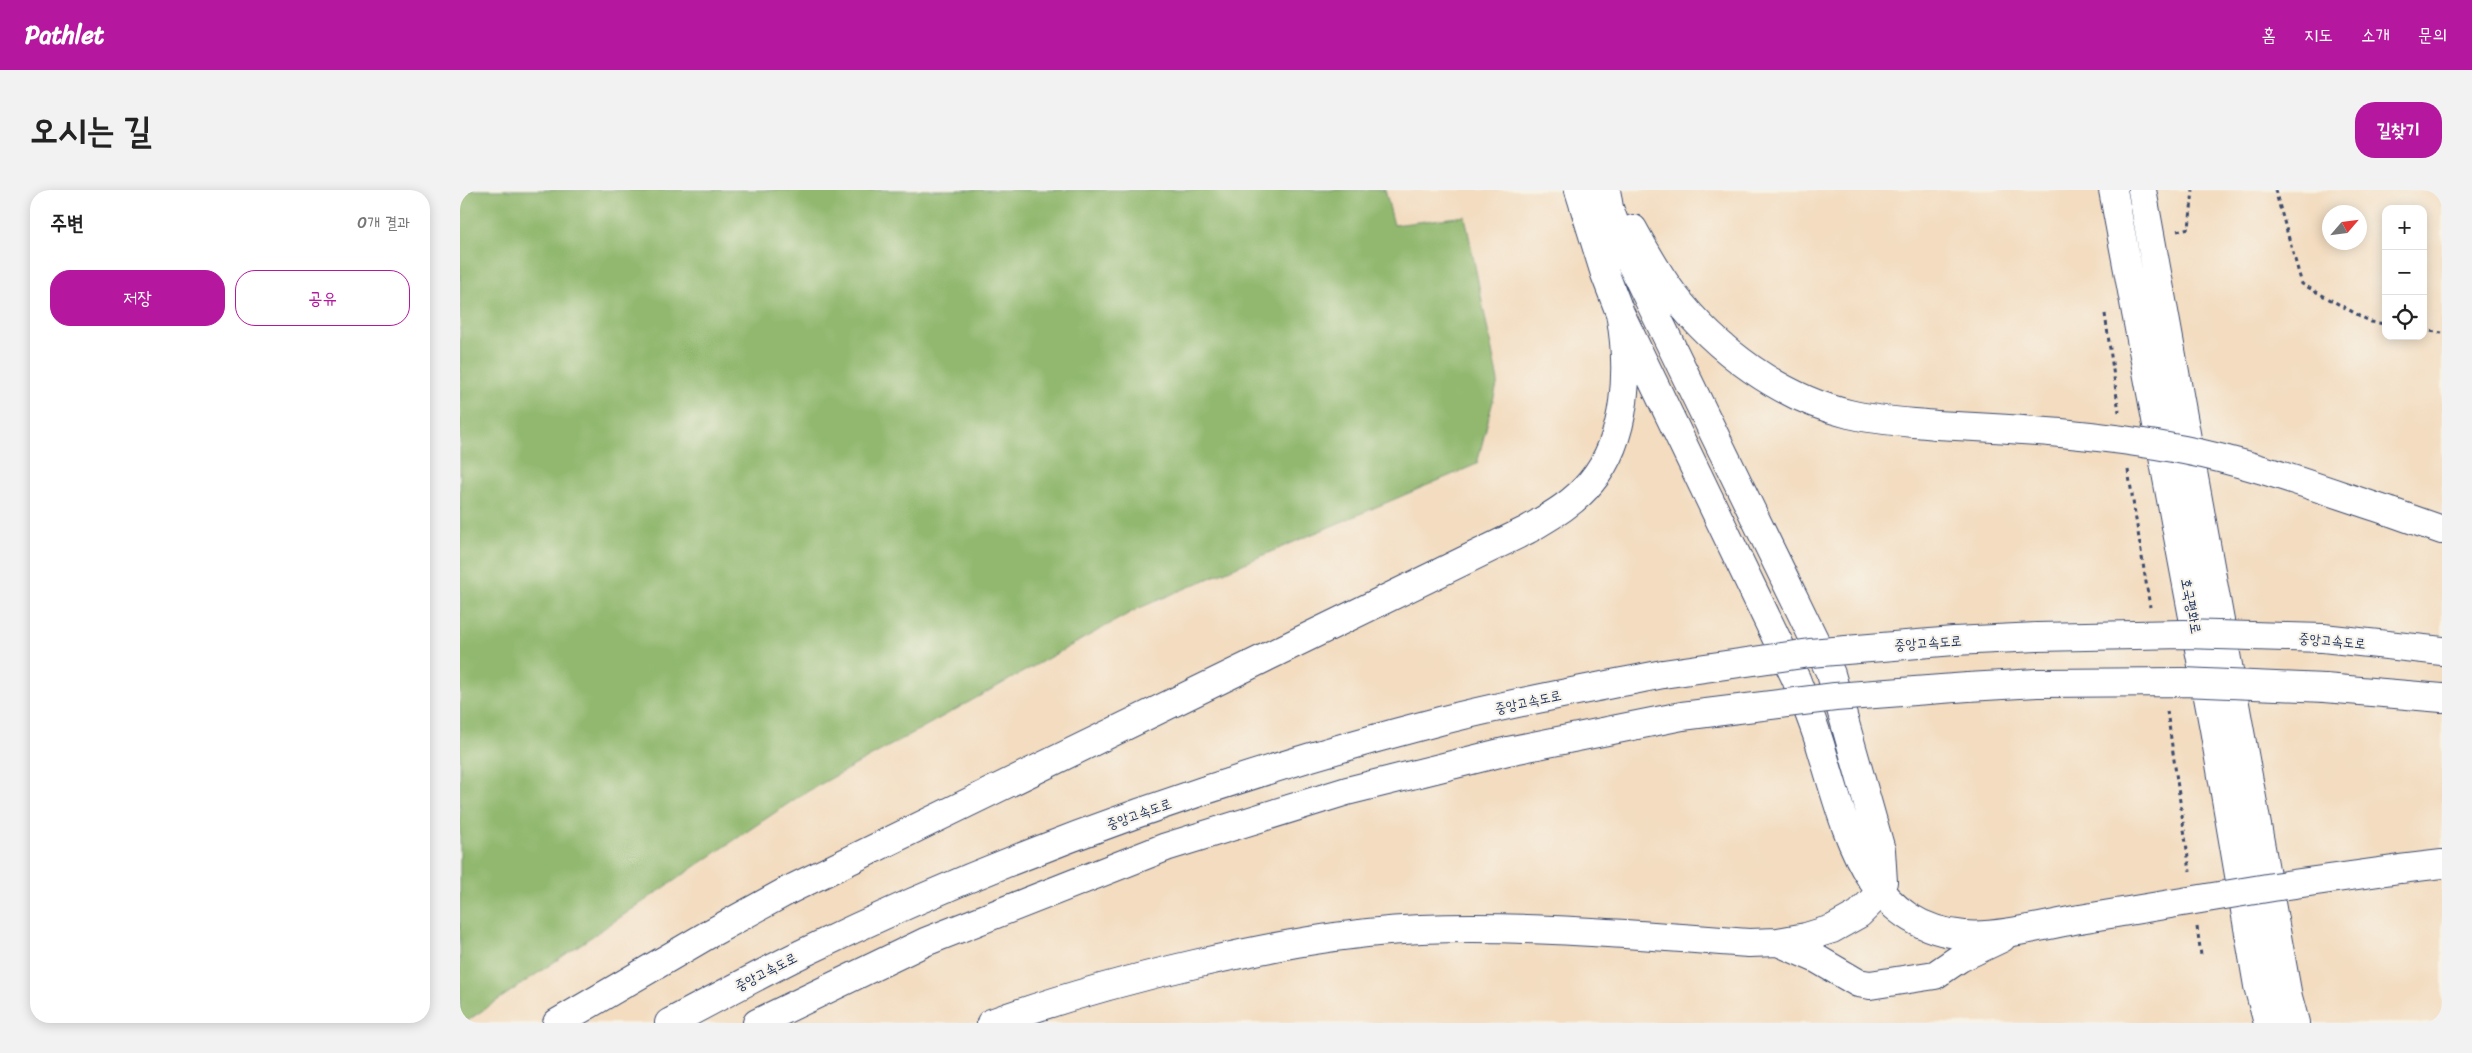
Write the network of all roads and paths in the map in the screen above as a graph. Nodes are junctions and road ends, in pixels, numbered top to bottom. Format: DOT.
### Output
graph roads {
  1 [pos="1579,190"];
  2 [pos="1606,190"];
  3 [pos="1612,190"];
  4 [pos="2112,190"];
  5 [pos="2142,190"];
  6 [pos="2276,190"];
  7 [pos="2104,306"];
  8 [pos="1620,313"];
  9 [pos="2382,323"];
  10 [pos="2427,331"];
  11 [pos="2442,333"];
  12 [pos="2119,414"];
  13 [pos="2127,462"];
  14 [pos="2442,530"];
  15 [pos="2150,608"];
  16 [pos="2442,651"];
  17 [pos="2442,698"];
  18 [pos="2166,705"];
  19 [pos="2442,864"];
  20 [pos="2191,878"];
  21 [pos="1879,890"];
  22 [pos="2196,917"];
  23 [pos="2039,926"];
  24 [pos="1778,942"];
  25 [pos="2201,955"];
  26 [pos="557,1023"];
  27 [pos="669,1023"];
  28 [pos="756,1023"];
  29 [pos="991,1023"];
  30 [pos="2268,1023"];
  31 [pos="2295,1023"];
  1 -- 8 [label="main road"];
  2 -- 21 [label="main road"];
  3 -- 14 [label="main road, bridge"];
  4 -- 30 [label="main road, 호국평화로"];
  5 -- 31 [label="main road, 호국평화로"];
  6 -- 9 [label="path"];
  7 -- 12 [label="path"];
  8 -- 21 [label="main road"];
  8 -- 26 [label="main road"];
  10 -- 11 [label="path"];
  13 -- 15 [label="path"];
  16 -- 27 [label="main road, 중앙고속도로, bridge"];
  17 -- 28 [label="main road, bridge"];
  18 -- 20 [label="path"];
  19 -- 23 [label="main road, bridge"];
  21 -- 23 [label="main road"];
  21 -- 24 [label="main road"];
  22 -- 25 [label="path"];
  23 -- 24 [label="main road"];
  24 -- 29 [label="main road"];
}
